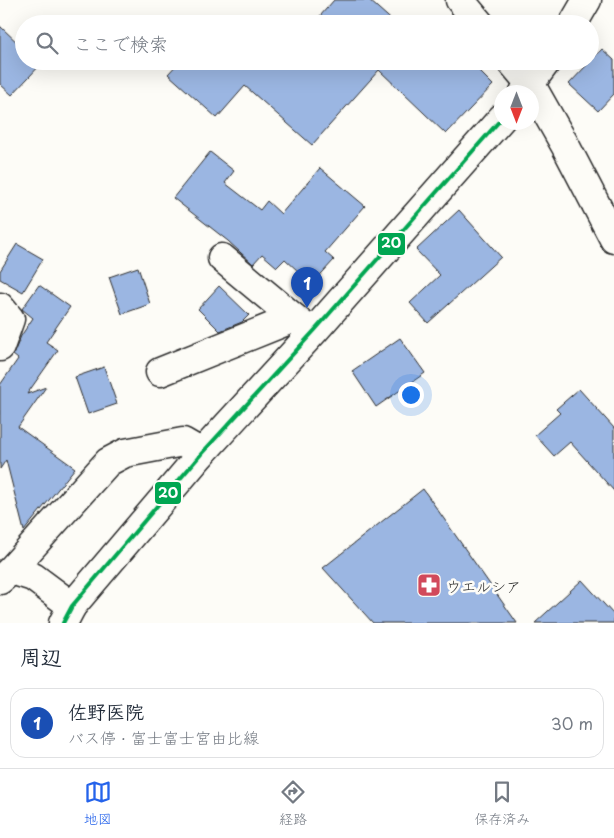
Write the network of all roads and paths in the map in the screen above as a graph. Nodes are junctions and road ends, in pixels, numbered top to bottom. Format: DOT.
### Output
graph roads {
  1 [pos="460,0"];
  2 [pos="587,0"];
  3 [pos="472,15"];
  4 [pos="578,15"];
  5 [pos="516,70"];
  6 [pos="541,70"];
  7 [pos="525,85"];
  8 [pos="530,85"];
  9 [pos="539,106"];
  10 [pos="494,126"];
  11 [pos="614,238"];
  12 [pos="222,258"];
  13 [pos="0,307"];
  14 [pos="303,326"];
  15 [pos="0,347"];
  16 [pos="160,372"];
  17 [pos="202,453"];
  18 [pos="6,575"];
  19 [pos="68,615"];
  1 -- 3 [label="main road"];
  2 -- 4 [label="main road"];
  5 -- 7 [label="main road"];
  6 -- 8 [label="main road"];
  9 -- 11 [label="main road"];
  10 -- 14 [label="main road"];
  12 -- 14 [label="main road"];
  13 -- 15 [label="main road"];
  14 -- 16 [label="main road"];
  14 -- 17 [label="main road"];
  17 -- 18 [label="main road"];
  17 -- 19 [label="main road"];
  18 -- 19 [label="main road"];
}
